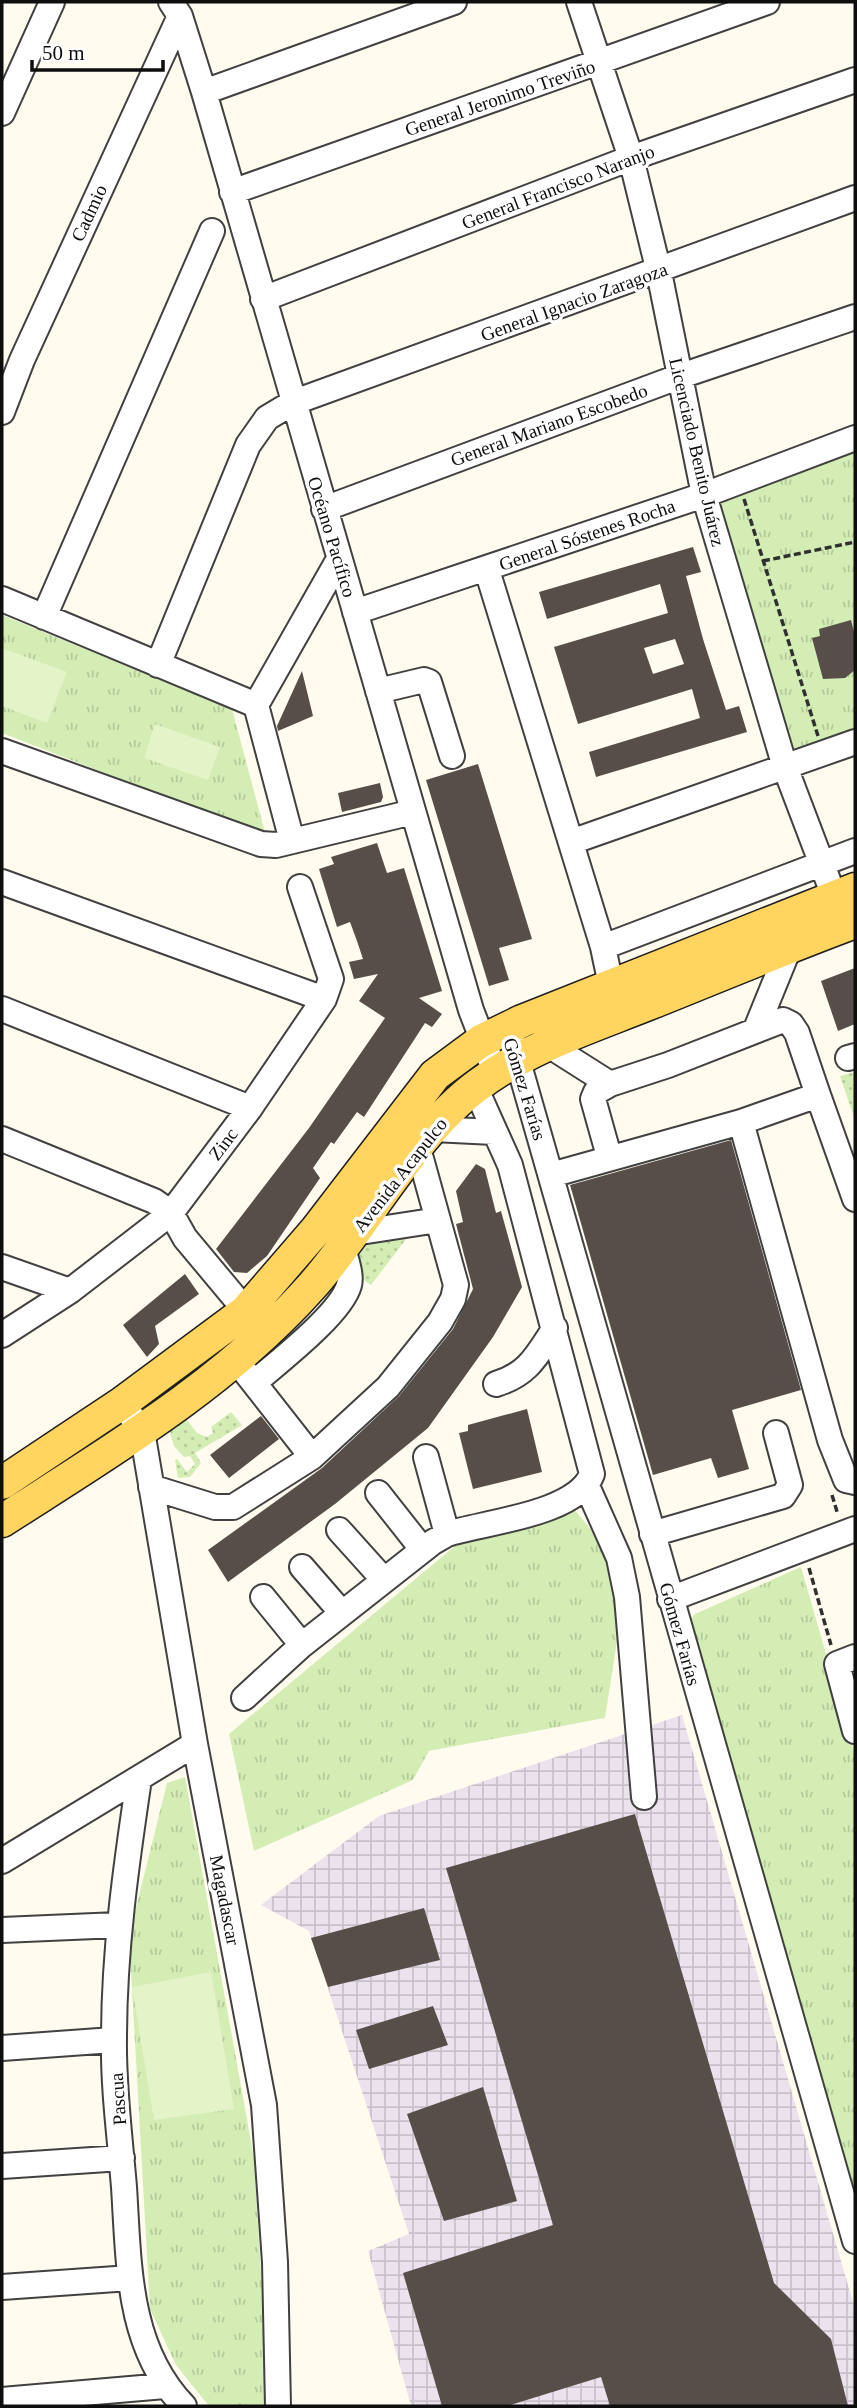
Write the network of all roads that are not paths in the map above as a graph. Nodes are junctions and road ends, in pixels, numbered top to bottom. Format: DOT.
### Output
graph roads {
  1 [pos="52,2"];
  2 [pos="454,2"];
  3 [pos="579,2"];
  4 [pos="767,2"];
  5 [pos="176,9"];
  6 [pos="601,63"];
  7 [pos="855,80"];
  8 [pos="205,92"];
  9 [pos="2,113"];
  10 [pos="631,158"];
  11 [pos="232,192"];
  12 [pos="855,198"];
  13 [pos="212,231"];
  14 [pos="659,272"];
  15 [pos="263,299"];
  16 [pos="855,317"];
  17 [pos="12,355"];
  18 [pos="678,377"];
  19 [pos="292,403"];
  20 [pos="2,412"];
  21 [pos="855,438"];
  22 [pos="704,495"];
  23 [pos="324,509"];
  24 [pos="339,559"];
  25 [pos="487,570"];
  26 [pos="2,599"];
  27 [pos="355,612"];
  28 [pos="44,617"];
  29 [pos="158,664"];
  30 [pos="378,691"];
  31 [pos="256,705"];
  32 [pos="855,742"];
  33 [pos="2,751"];
  34 [pos="452,756"];
  35 [pos="785,767"];
  36 [pos="413,812"];
  37 [pos="292,841"];
  38 [pos="570,842"];
  39 [pos="855,851"];
  40 [pos="819,863"];
  41 [pos="2,882"];
  42 [pos="300,887"];
  43 [pos="844,892"];
  44 [pos="854,927"];
  45 [pos="603,947"];
  46 [pos="789,948"];
  47 [pos="611,985"];
  48 [pos="324,999"];
  49 [pos="2,1009"];
  50 [pos="756,1029"];
  51 [pos="494,1035"];
  52 [pos="547,1044"];
  53 [pos="496,1072"];
  54 [pos="610,1084"];
  55 [pos="818,1095"];
  56 [pos="250,1108"];
  57 [pos="741,1122"];
  58 [pos="494,1132"];
  59 [pos="2,1139"];
  60 [pos="426,1139"];
  61 [pos="619,1156"];
  62 [pos="551,1175"];
  63 [pos="855,1199"];
  64 [pos="171,1213"];
  65 [pos="438,1220"];
  66 [pos="349,1240"];
  67 [pos="2,1268"];
  68 [pos="70,1291"];
  69 [pos="246,1311"];
  70 [pos="555,1328"];
  71 [pos="2,1335"];
  72 [pos="245,1372"];
  73 [pos="496,1384"];
  74 [pos="122,1403"];
  75 [pos="142,1431"];
  76 [pos="776,1433"];
  77 [pos="312,1457"];
  78 [pos="426,1457"];
  79 [pos="855,1482"];
  80 [pos="2,1483"];
  81 [pos="587,1486"];
  82 [pos="151,1487"];
  83 [pos="378,1493"];
  84 [pos="2,1521"];
  85 [pos="855,1529"];
  86 [pos="339,1530"];
  87 [pos="446,1534"];
  88 [pos="652,1534"];
  89 [pos="423,1550"];
  90 [pos="302,1567"];
  91 [pos="384,1580"];
  92 [pos="263,1597"];
  93 [pos="670,1599"];
  94 [pos="342,1614"];
  95 [pos="302,1645"];
  96 [pos="846,1660"];
  97 [pos="244,1698"];
  98 [pos="855,1731"];
  99 [pos="195,1744"];
  100 [pos="139,1779"];
  101 [pos="644,1797"];
  102 [pos="2,1861"];
  103 [pos="118,1925"];
  104 [pos="2,1930"];
  105 [pos="113,2040"];
  106 [pos="2,2048"];
  107 [pos="122,2158"];
  108 [pos="2,2166"];
  109 [pos="855,2241"];
  110 [pos="130,2278"];
  111 [pos="2,2287"];
  112 [pos="165,2386"];
  113 [pos="2,2400"];
  114 [pos="184,2406"];
  115 [pos="278,2406"];
  1 -- 9 [label="street"];
  2 -- 8 [label="street"];
  3 -- 6 [label="street, Licenciado Benito Juárez"];
  4 -- 6 [label="street, General Jeronimo Treviño"];
  5 -- 8 [label="street, Océano Pacífico"];
  5 -- 17 [label="street, Cadmio"];
  6 -- 10 [label="street, Licenciado Benito Juárez"];
  6 -- 11 [label="street, General Jeronimo Treviño"];
  7 -- 10 [label="street, General Francisco Naranjo"];
  8 -- 11 [label="street, Océano Pacífico"];
  10 -- 14 [label="street, Licenciado Benito Juárez"];
  10 -- 15 [label="street, General Francisco Naranjo"];
  11 -- 15 [label="street, Océano Pacífico"];
  12 -- 14 [label="street, General Ignacio Zaragoza"];
  13 -- 28 [label="street"];
  14 -- 18 [label="street, Licenciado Benito Juárez"];
  14 -- 19 [label="street, General Ignacio Zaragoza"];
  15 -- 19 [label="street, Océano Pacífico"];
  16 -- 18 [label="street, General Mariano Escobedo"];
  17 -- 20 [label="street, Cadmio"];
  18 -- 22 [label="street, Licenciado Benito Juárez"];
  18 -- 23 [label="street, General Mariano Escobedo"];
  19 -- 23 [label="street, Océano Pacífico"];
  19 -- 29 [label="street, General Ignacio Zaragoza"];
  21 -- 22 [label="street, General Sóstenes Rocha"];
  22 -- 25 [label="street, General Sóstenes Rocha"];
  22 -- 35 [label="street, Licenciado Benito Juárez"];
  23 -- 24 [label="street, Océano Pacífico"];
  24 -- 27 [label="street, Océano Pacífico"];
  24 -- 31 [label="street"];
  25 -- 27 [label="street, General Sóstenes Rocha"];
  25 -- 38 [label="street"];
  26 -- 28 [label="street"];
  27 -- 30 [label="street, Océano Pacífico"];
  28 -- 29 [label="street"];
  29 -- 31 [label="street"];
  30 -- 34 [label="street"];
  30 -- 36 [label="street, Océano Pacífico"];
  31 -- 37 [label="street"];
  32 -- 35 [label="street"];
  33 -- 37 [label="street"];
  35 -- 38 [label="street"];
  35 -- 40 [label="street, Licenciado Benito Juárez"];
  36 -- 37 [label="street"];
  36 -- 51 [label="street, Océano Pacífico"];
  38 -- 45 [label="street"];
  39 -- 40 [label="street"];
  40 -- 43 [label="street, Licenciado Benito Juárez"];
  40 -- 45 [label="street"];
  41 -- 48 [label="street"];
  42 -- 48 [label="street, Zinc"];
  43 -- 47 [label="main road, Avenida Acapulco"];
  44 -- 46 [label="main road, Avenida Acapulco"];
  45 -- 47 [label="street"];
  46 -- 50 [label="street"];
  46 -- 52 [label="main road, Avenida Acapulco"];
  47 -- 51 [label="main road, Avenida Acapulco"];
  48 -- 56 [label="street, Zinc"];
  49 -- 56 [label="street"];
  50 -- 54 [label="street"];
  50 -- 55 [label="street"];
  51 -- 53 [label="street, Océano Pacífico"];
  51 -- 69 [label="main road, Avenida Acapulco"];
  52 -- 53 [label="main road, Avenida Acapulco"];
  52 -- 54 [label="street"];
  53 -- 58 [label="street"];
  53 -- 60 [label="main road, Avenida Acapulco"];
  53 -- 62 [label="street, Gómez Farías"];
  54 -- 61 [label="street"];
  55 -- 57 [label="street"];
  55 -- 63 [label="street"];
  56 -- 64 [label="street, Zinc"];
  57 -- 61 [label="street"];
  57 -- 79 [label="street"];
  58 -- 60 [label="street"];
  58 -- 70 [label="street"];
  59 -- 64 [label="street"];
  60 -- 65 [label="street"];
  60 -- 66 [label="main road, Avenida Acapulco"];
  61 -- 62 [label="street"];
  62 -- 88 [label="street, Gómez Farías"];
  64 -- 68 [label="street, Zinc"];
  64 -- 69 [label="street"];
  65 -- 66 [label="street"];
  65 -- 77 [label="street"];
  66 -- 72 [label="main road, Avenida Acapulco"];
  67 -- 68 [label="street"];
  68 -- 71 [label="street, Zinc"];
  69 -- 74 [label="main road, Avenida Acapulco"];
  70 -- 73 [label="street"];
  70 -- 81 [label="street"];
  72 -- 75 [label="main road, Avenida Acapulco"];
  72 -- 77 [label="street"];
  74 -- 75 [label="street, Magadascar"];
  74 -- 80 [label="main road, Avenida Acapulco"];
  75 -- 82 [label="street, Magadascar"];
  75 -- 84 [label="main road, Avenida Acapulco"];
  76 -- 88 [label="street"];
  77 -- 82 [label="street"];
  78 -- 87 [label="street"];
  81 -- 87 [label="street"];
  81 -- 101 [label="street"];
  82 -- 99 [label="street, Magadascar"];
  83 -- 89 [label="street"];
  85 -- 93 [label="street"];
  86 -- 91 [label="street"];
  87 -- 89 [label="street"];
  88 -- 93 [label="street, Gómez Farías"];
  89 -- 91 [label="street"];
  90 -- 94 [label="street"];
  91 -- 94 [label="street"];
  92 -- 95 [label="street"];
  93 -- 109 [label="street, Gómez Farías"];
  94 -- 95 [label="street"];
  95 -- 97 [label="street"];
  96 -- 98 [label="street"];
  99 -- 100 [label="street"];
  99 -- 115 [label="street, Magadascar"];
  100 -- 102 [label="street"];
  100 -- 103 [label="street, Pascua"];
  103 -- 104 [label="street"];
  103 -- 105 [label="street, Pascua"];
  105 -- 106 [label="street"];
  105 -- 107 [label="street, Pascua"];
  107 -- 108 [label="street"];
  107 -- 110 [label="street, Pascua"];
  110 -- 111 [label="street"];
  110 -- 112 [label="street, Pascua"];
  112 -- 113 [label="street"];
  112 -- 114 [label="street, Pascua"];
}
